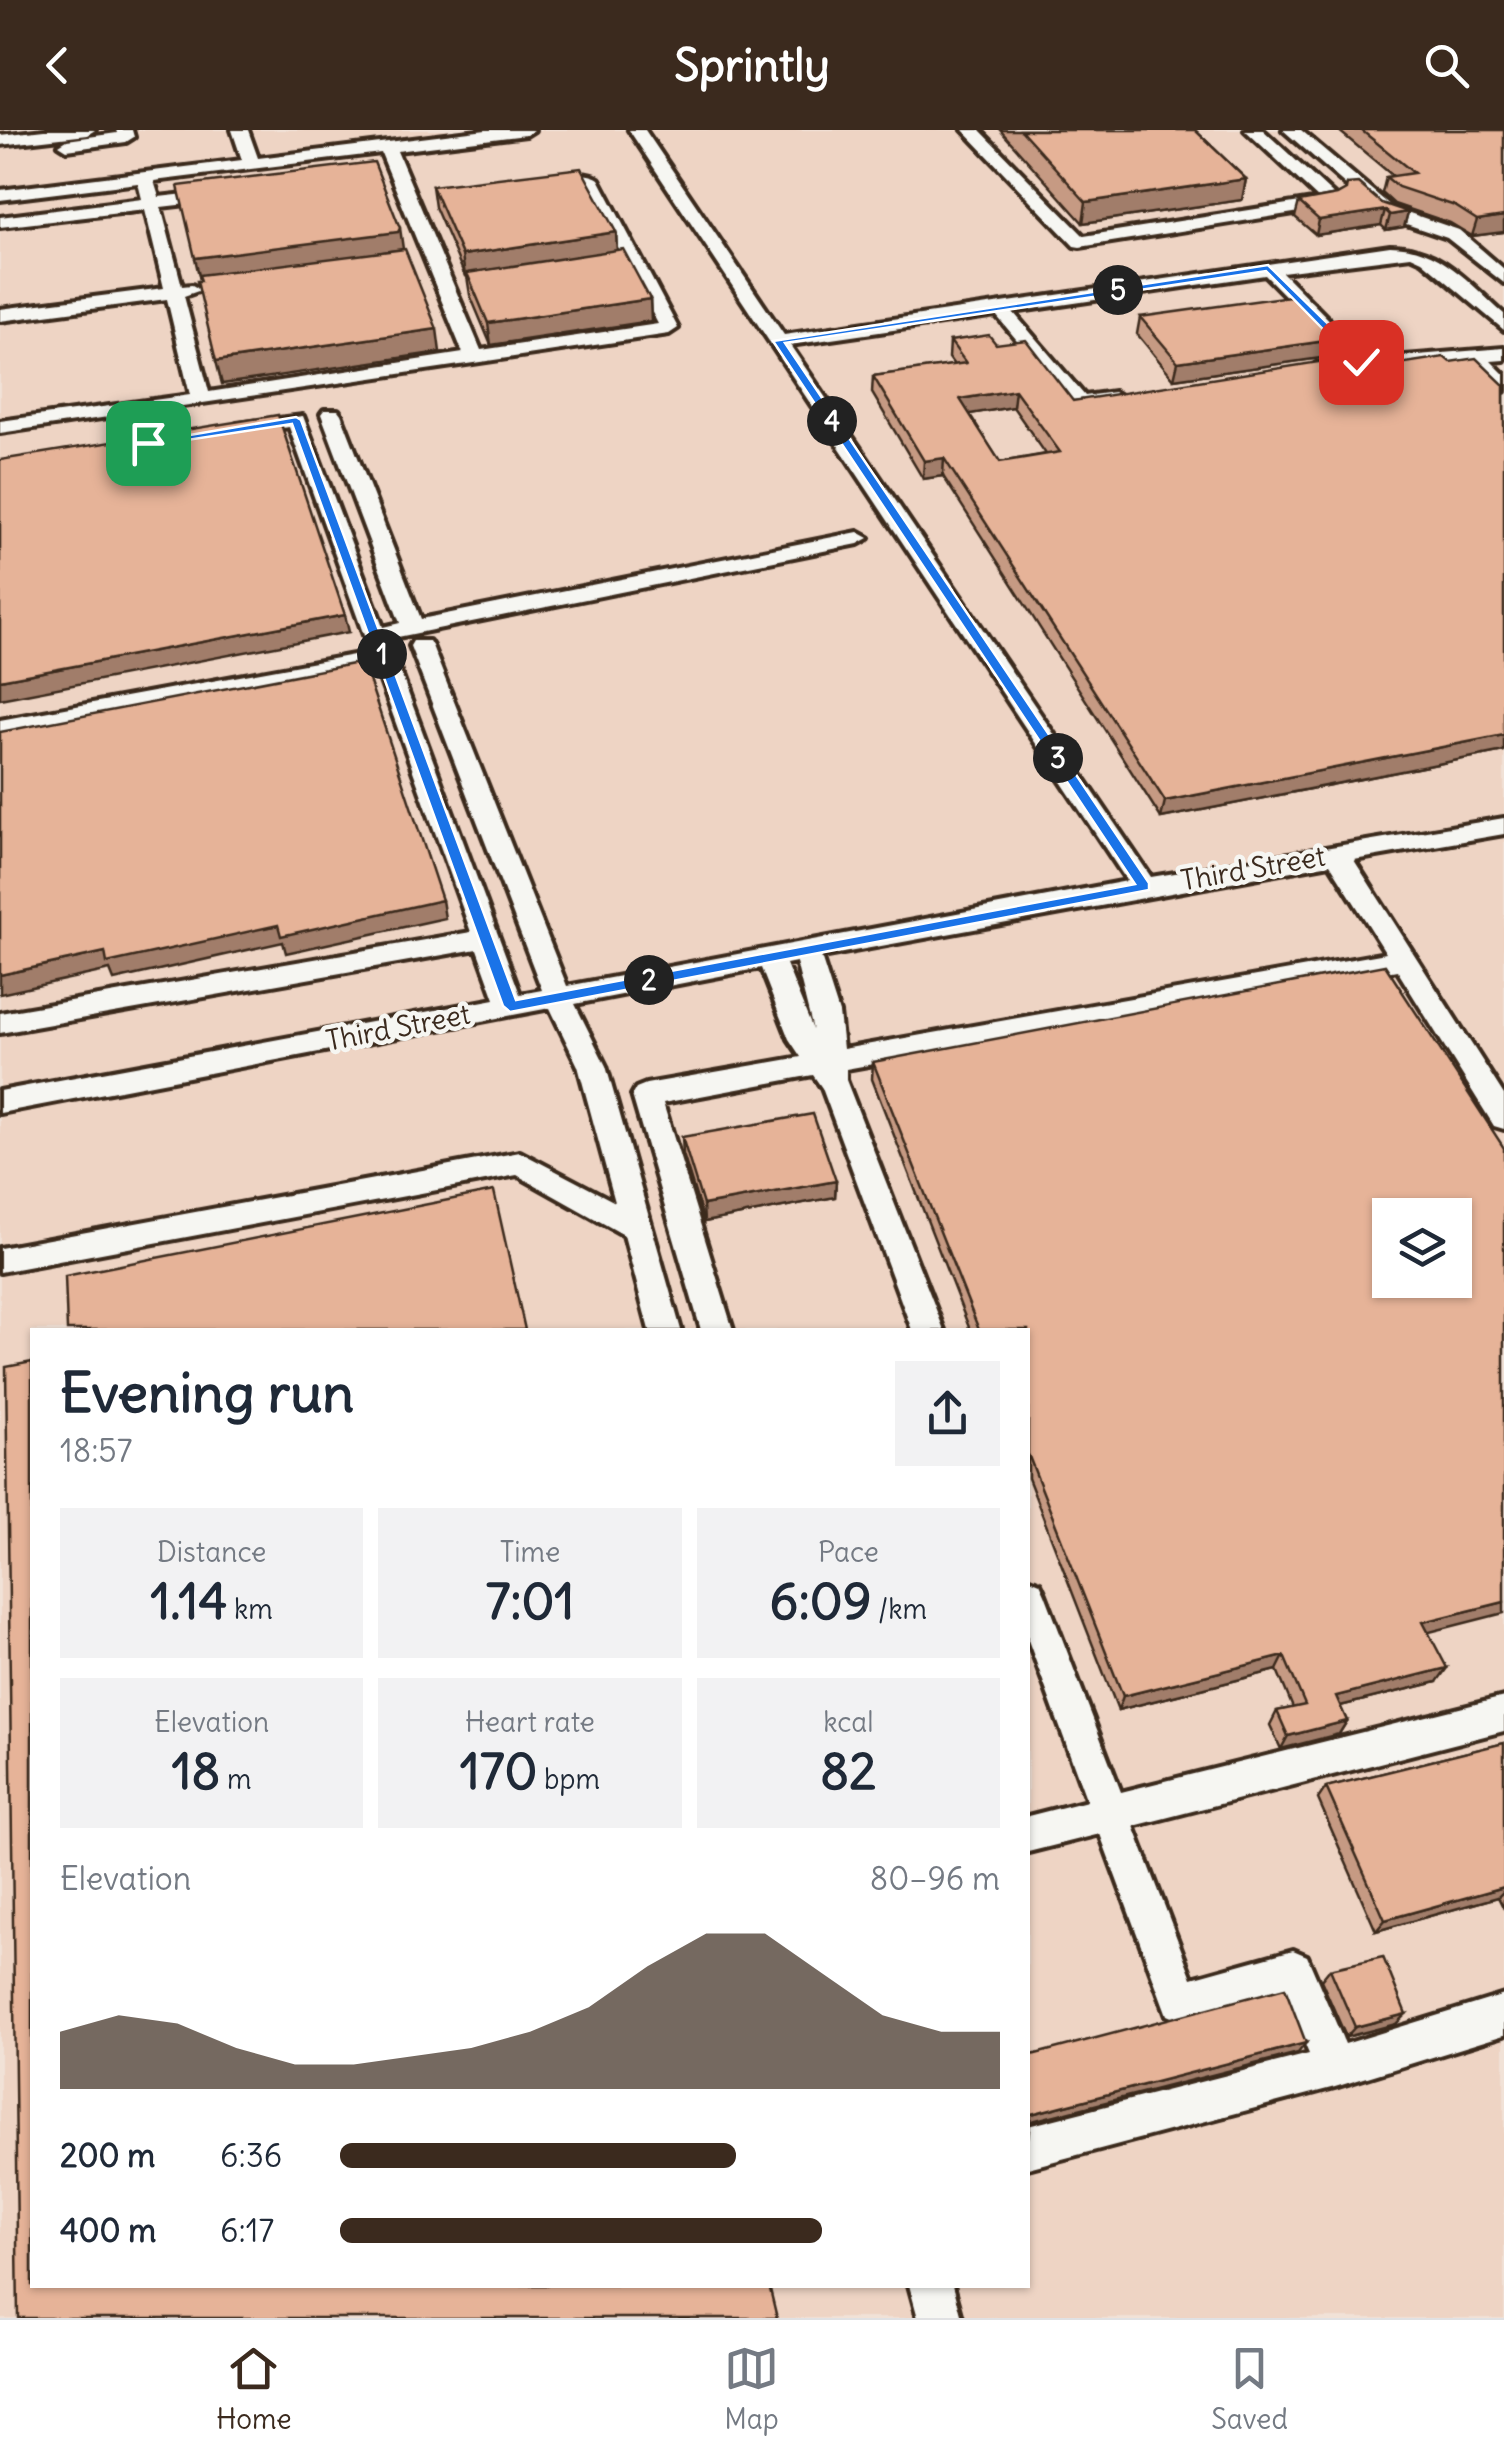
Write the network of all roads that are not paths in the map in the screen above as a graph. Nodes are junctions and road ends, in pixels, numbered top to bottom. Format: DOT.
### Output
graph roads {
  1 [pos="86,130"];
  2 [pos="124,130"];
  3 [pos="240,130"];
  4 [pos="526,130"];
  5 [pos="637,130"];
  6 [pos="971,130"];
  7 [pos="1253,130"];
  8 [pos="1290,130"];
  9 [pos="64,133"];
  10 [pos="24,138"];
  11 [pos="0,140"];
  12 [pos="387,147"];
  13 [pos="0,152"];
  14 [pos="252,164"];
  15 [pos="145,177"];
  16 [pos="537,186"];
  17 [pos="246,191"];
  18 [pos="0,195"];
  19 [pos="152,204"];
  20 [pos="0,222"];
  21 [pos="1464,243"];
  22 [pos="1504,255"];
  23 [pos="1268,268"];
  24 [pos="1504,278"];
  25 [pos="211,288"];
  26 [pos="174,292"];
  27 [pos="1000,308"];
  28 [pos="0,314"];
  29 [pos="1504,324"];
  30 [pos="778,341"];
  31 [pos="1504,354"];
  32 [pos="1476,356"];
  33 [pos="474,358"];
  34 [pos="1361,362"];
  35 [pos="1305,370"];
  36 [pos="1504,385"];
  37 [pos="1136,395"];
  38 [pos="201,398"];
  39 [pos="330,414"];
  40 [pos="0,426"];
  41 [pos="217,432"];
  42 [pos="858,538"];
  43 [pos="417,637"];
  44 [pos="379,646"];
  45 [pos="0,727"];
  46 [pos="1504,826"];
  47 [pos="1336,854"];
  48 [pos="1144,886"];
  49 [pos="486,938"];
  50 [pos="806,950"];
  51 [pos="770,957"];
  52 [pos="1400,960"];
  53 [pos="558,998"];
  54 [pos="510,1006"];
  55 [pos="0,1023"];
  56 [pos="829,1069"];
  57 [pos="0,1102"];
  58 [pos="1504,1118"];
  59 [pos="636,1228"];
  60 [pos="0,1260"];
  61 [pos="664,1328"];
  62 [pos="716,1328"];
  63 [pos="927,1328"];
  64 [pos="1030,1599"];
  65 [pos="1504,1714"];
  66 [pos="1110,1815"];
  67 [pos="1030,1834"];
  68 [pos="1504,2016"];
  69 [pos="1335,2068"];
  70 [pos="1030,2146"];
  71 [pos="932,2288"];
  72 [pos="940,2318"];
  1 -- 9 [label="street"];
  2 -- 9 [label="street"];
  3 -- 14 [label="street"];
  4 -- 12 [label="street"];
  5 -- 30 [label="street"];
  6 -- 7 [label="street"];
  8 -- 21 [label="street"];
  9 -- 10 [label="street"];
  10 -- 11 [label="street"];
  10 -- 13 [label="street"];
  12 -- 14 [label="street"];
  12 -- 33 [label="street"];
  14 -- 15 [label="street"];
  15 -- 18 [label="street"];
  15 -- 19 [label="street"];
  16 -- 33 [label="street"];
  17 -- 19 [label="street"];
  19 -- 20 [label="street"];
  19 -- 26 [label="street"];
  21 -- 22 [label="street"];
  21 -- 24 [label="street"];
  23 -- 27 [label="street"];
  23 -- 29 [label="street"];
  23 -- 34 [label="street"];
  25 -- 26 [label="street"];
  26 -- 28 [label="street"];
  26 -- 38 [label="street"];
  27 -- 30 [label="street"];
  27 -- 37 [label="street"];
  30 -- 48 [label="street"];
  31 -- 32 [label="street"];
  32 -- 34 [label="street"];
  32 -- 36 [label="street"];
  33 -- 38 [label="street"];
  34 -- 35 [label="street"];
  38 -- 40 [label="street"];
  39 -- 43 [label="street"];
  41 -- 44 [label="street"];
  42 -- 43 [label="street"];
  43 -- 44 [label="street"];
  43 -- 53 [label="street"];
  44 -- 45 [label="street"];
  44 -- 49 [label="street"];
  46 -- 47 [label="street, Third Street"];
  47 -- 48 [label="street, Third Street"];
  47 -- 52 [label="street"];
  48 -- 50 [label="street, Third Street"];
  49 -- 54 [label="street"];
  49 -- 55 [label="street"];
  50 -- 51 [label="street, Third Street"];
  50 -- 56 [label="street"];
  51 -- 53 [label="street, Third Street"];
  51 -- 56 [label="street"];
  52 -- 56 [label="street"];
  52 -- 58 [label="street"];
  53 -- 54 [label="street, Third Street"];
  53 -- 59 [label="street"];
  54 -- 57 [label="street, Third Street"];
  56 -- 62 [label="street"];
  56 -- 63 [label="street"];
  59 -- 60 [label="street"];
  59 -- 61 [label="street"];
  64 -- 66 [label="street"];
  65 -- 66 [label="street"];
  66 -- 67 [label="street"];
  66 -- 69 [label="street"];
  68 -- 69 [label="street"];
  69 -- 70 [label="street"];
  71 -- 72 [label="street"];
}
